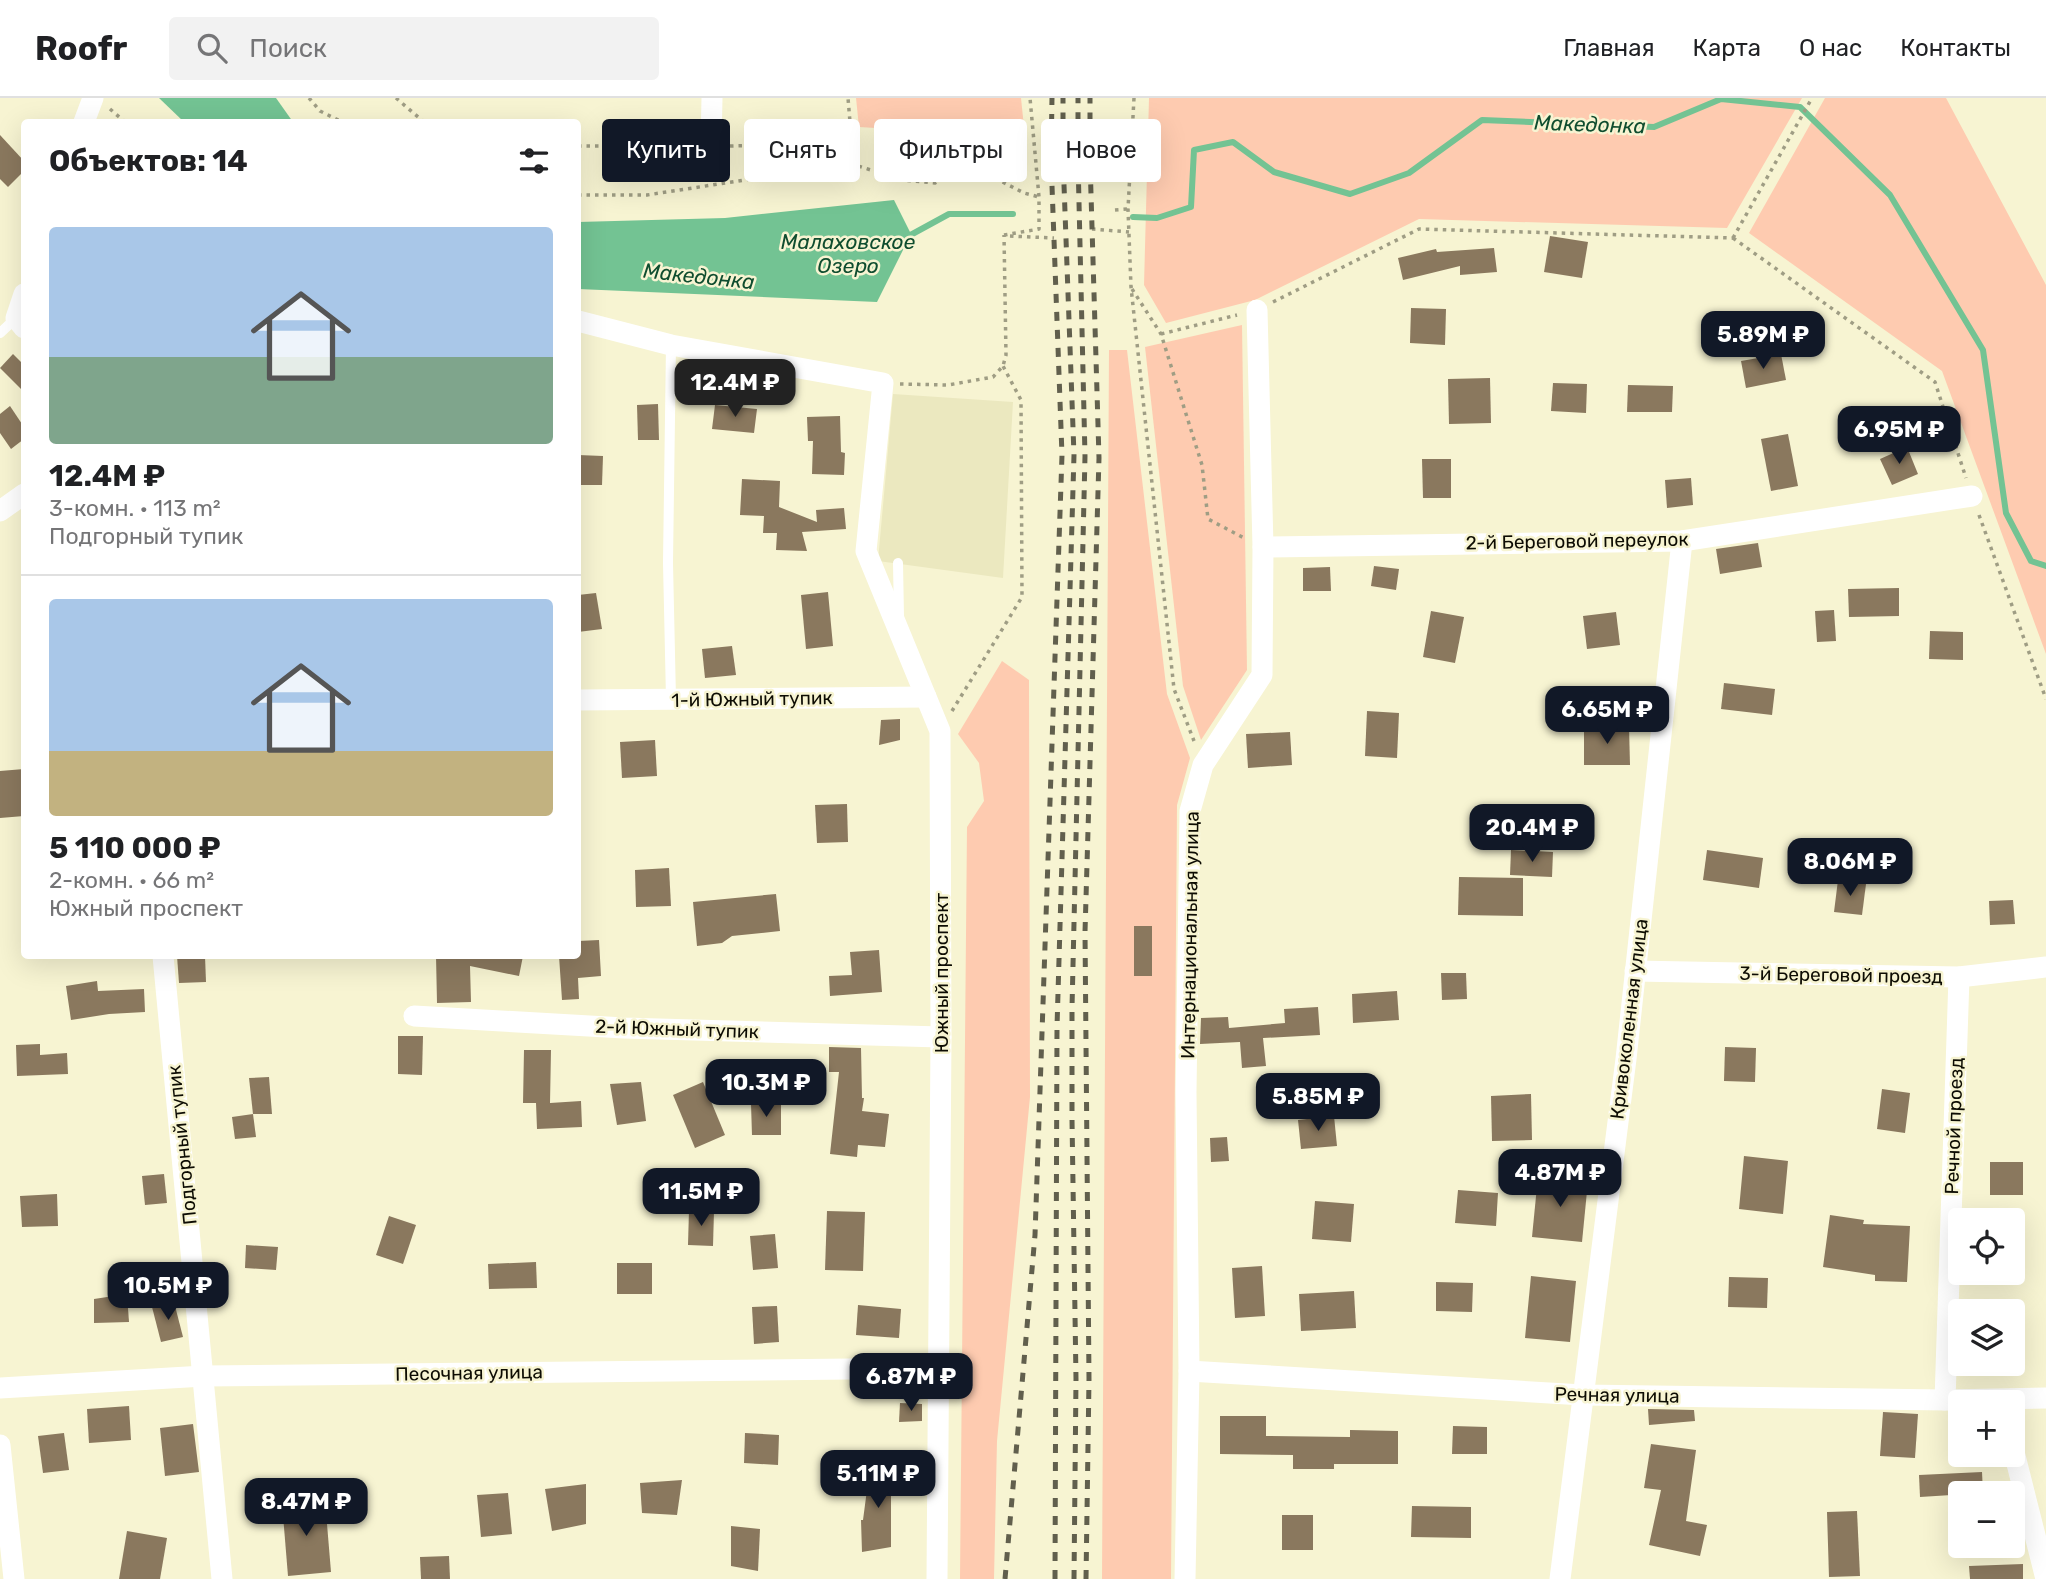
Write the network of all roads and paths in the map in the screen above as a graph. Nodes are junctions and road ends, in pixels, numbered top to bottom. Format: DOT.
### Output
graph roads {
  1 [pos="93,98"];
  2 [pos="309,98"];
  3 [pos="396,98"];
  4 [pos="712,98"];
  5 [pos="1030,98"];
  6 [pos="1134,98"];
  7 [pos="1812,98"];
  8 [pos="86,119"];
  9 [pos="336,119"];
  10 [pos="421,119"];
  11 [pos="712,119"];
  12 [pos="860,167"];
  13 [pos="744,180"];
  14 [pos="581,195"];
  15 [pos="1039,197"];
  16 [pos="1128,209"];
  17 [pos="1115,210"];
  18 [pos="1092,229"];
  19 [pos="1129,232"];
  20 [pos="1004,235"];
  21 [pos="1054,238"];
  22 [pos="1733,238"];
  23 [pos="1131,287"];
  24 [pos="1257,310"];
  25 [pos="581,322"];
  26 [pos="20,323"];
  27 [pos="0,332"];
  28 [pos="1161,334"];
  29 [pos="671,345"];
  30 [pos="1003,366"];
  31 [pos="883,383"];
  32 [pos="21,496"];
  33 [pos="1972,496"];
  34 [pos="0,511"];
  35 [pos="1682,541"];
  36 [pos="1263,547"];
  37 [pos="898,564"];
  38 [pos="899,630"];
  39 [pos="926,697"];
  40 [pos="671,699"];
  41 [pos="2046,699"];
  42 [pos="581,701"];
  43 [pos="940,731"];
  44 [pos="1203,765"];
  45 [pos="163,959"];
  46 [pos="2046,968"];
  47 [pos="1636,971"];
  48 [pos="1959,977"];
  49 [pos="414,1016"];
  50 [pos="941,1037"];
  51 [pos="939,1368"];
  52 [pos="1189,1371"];
  53 [pos="204,1376"];
  54 [pos="0,1388"];
  55 [pos="1583,1395"];
  56 [pos="2046,1398"];
  57 [pos="2025,1399"];
  58 [pos="1945,1400"];
  59 [pos="1948,1400"];
  60 [pos="0,1445"];
  61 [pos="2018,1467"];
  62 [pos="14,1579"];
  63 [pos="222,1579"];
  64 [pos="937,1579"];
  65 [pos="1185,1579"];
  66 [pos="1560,1579"];
  67 [pos="2046,1579"];
  1 -- 8 [label="street"];
  2 -- 9 [label="path"];
  3 -- 10 [label="path"];
  4 -- 11 [label="street"];
  5 -- 15 [label="path"];
  6 -- 16 [label="path"];
  7 -- 22 [label="path"];
  12 -- 15 [label="path"];
  13 -- 14 [label="path"];
  15 -- 20 [label="path"];
  16 -- 17 [label="path"];
  16 -- 19 [label="path"];
  18 -- 19 [label="path"];
  19 -- 23 [label="path"];
  20 -- 21 [label="path"];
  20 -- 30 [label="path"];
  22 -- 24 [label="path"];
  22 -- 33 [label="path"];
  23 -- 28 [label="path"];
  23 -- 44 [label="path"];
  24 -- 28 [label="path"];
  24 -- 36 [label="street, Интернациональная улица"];
  25 -- 29 [label="street"];
  26 -- 27 [label="lane"];
  28 -- 36 [label="path"];
  29 -- 31 [label="street"];
  29 -- 40 [label="lane"];
  30 -- 31 [label="path"];
  30 -- 43 [label="path"];
  31 -- 38 [label="street, Южный проспект"];
  32 -- 34 [label="street"];
  33 -- 35 [label="street, 2-й Береговой переулок"];
  33 -- 41 [label="path"];
  35 -- 36 [label="street, 2-й Береговой переулок"];
  35 -- 47 [label="street, Кривоколенная улица"];
  36 -- 44 [label="street, Интернациональная улица"];
  37 -- 38 [label="lane"];
  38 -- 39 [label="street, Южный проспект"];
  39 -- 40 [label="street, 1-й Южный тупик"];
  39 -- 43 [label="street, Южный проспект"];
  40 -- 42 [label="street, 1-й Южный тупик"];
  43 -- 50 [label="street, Южный проспект"];
  44 -- 52 [label="street, Интернациональная улица"];
  45 -- 53 [label="street, Подгорный тупик"];
  46 -- 48 [label="street, 3-й Береговой проезд"];
  47 -- 48 [label="street, 3-й Береговой проезд"];
  47 -- 55 [label="street, Кривоколенная улица"];
  48 -- 58 [label="street, Речной проезд"];
  49 -- 50 [label="street, 2-й Южный тупик"];
  50 -- 51 [label="street, Южный проспект"];
  51 -- 53 [label="street, Песочная улица"];
  51 -- 64 [label="street, Южный проспект"];
  52 -- 55 [label="street, Речная улица"];
  52 -- 65 [label="street, Интернациональная улица"];
  53 -- 54 [label="street, Песочная улица"];
  53 -- 63 [label="street, Подгорный тупик"];
  55 -- 58 [label="street, Речная улица"];
  55 -- 66 [label="street, Кривоколенная улица"];
  56 -- 57 [label="street, Речная улица"];
  58 -- 59 [label="street, Речная улица"];
  60 -- 62 [label="street"];
  61 -- 67 [label="street"];
}
